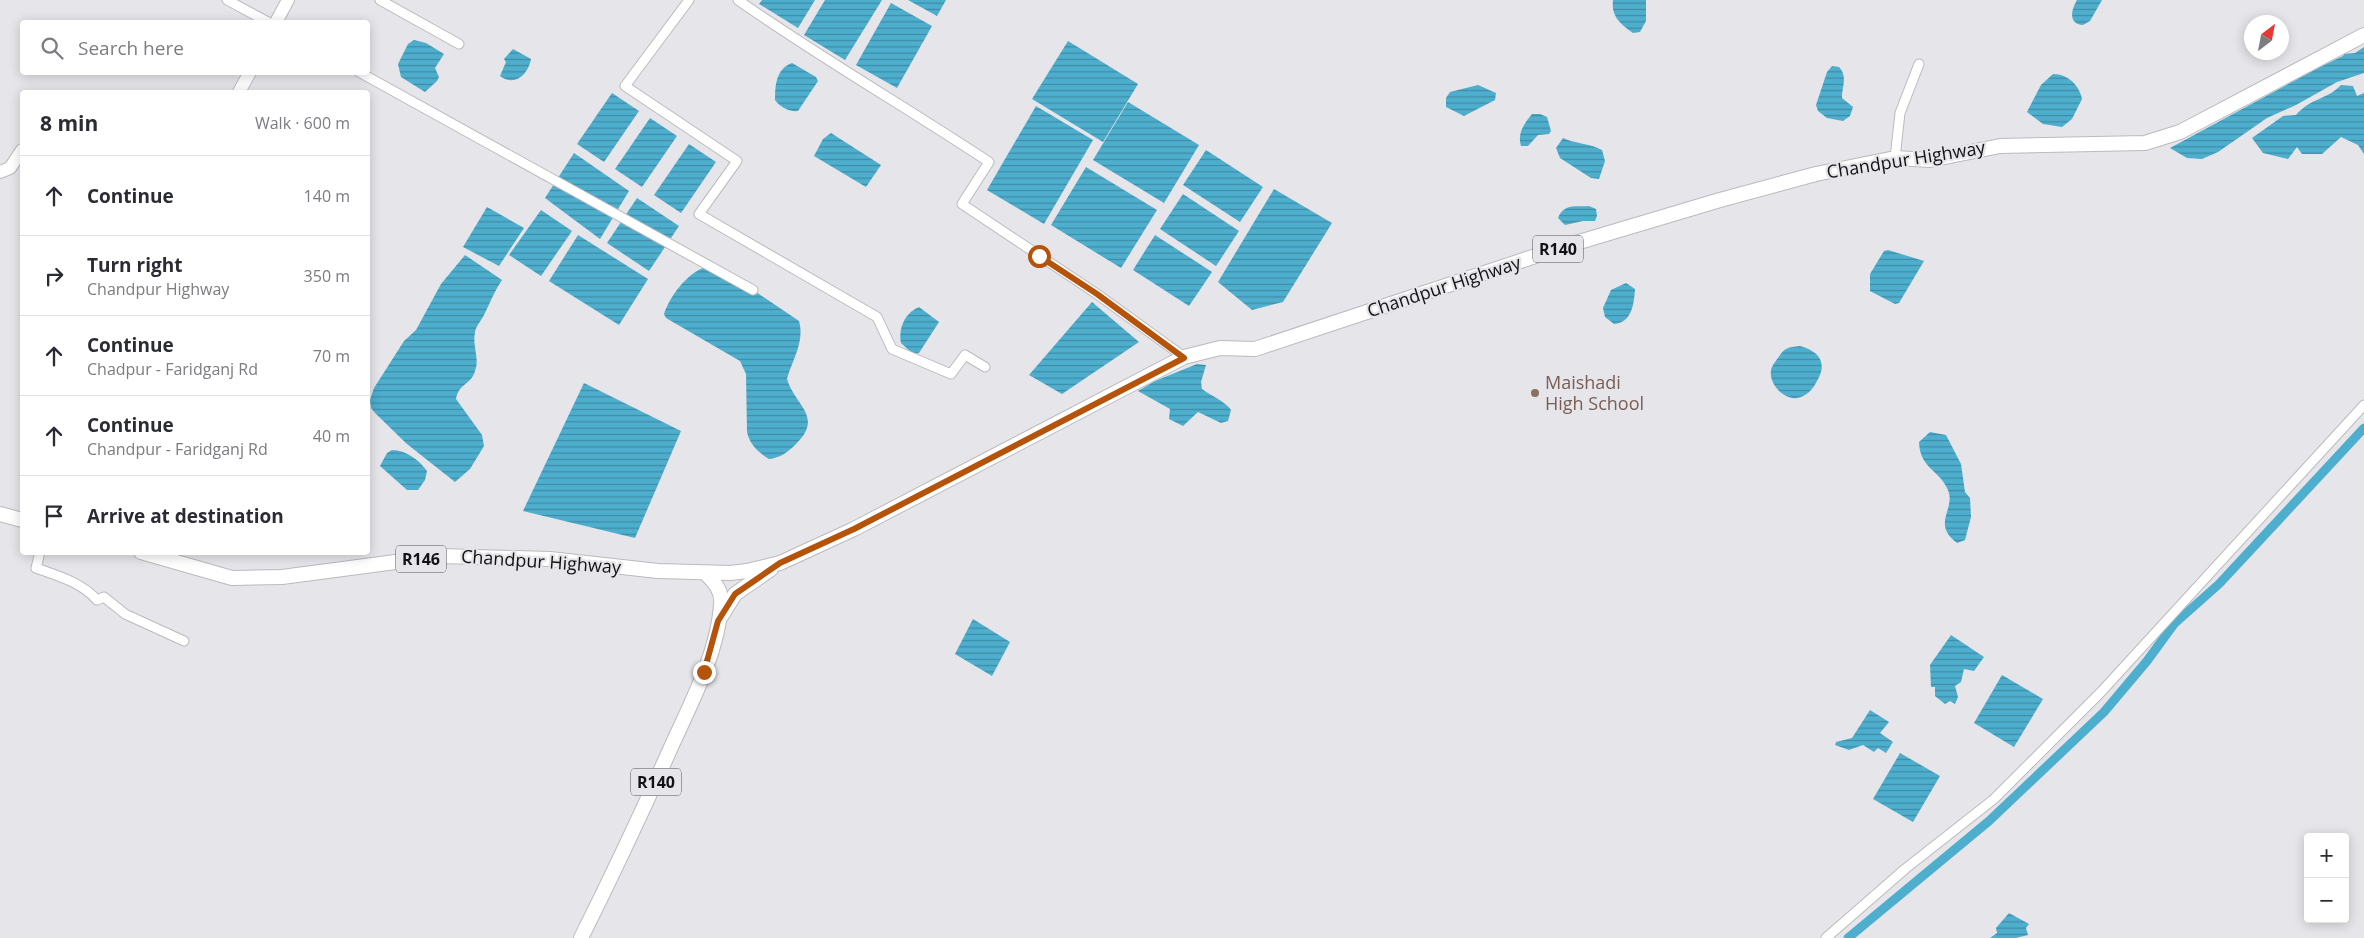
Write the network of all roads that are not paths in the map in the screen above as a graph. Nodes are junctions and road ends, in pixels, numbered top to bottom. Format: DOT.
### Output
graph roads {
  1 [pos="228,0"];
  2 [pos="288,0"];
  3 [pos="380,0"];
  4 [pos="689,0"];
  5 [pos="738,0"];
  6 [pos="264,20"];
  7 [pos="277,20"];
  8 [pos="2364,36"];
  9 [pos="459,44"];
  10 [pos="1919,64"];
  11 [pos="248,75"];
  12 [pos="364,75"];
  13 [pos="240,90"];
  14 [pos="20,153"];
  15 [pos="1894,158"];
  16 [pos="0,172"];
  17 [pos="753,290"];
  18 [pos="1184,358"];
  19 [pos="985,367"];
  20 [pos="2364,405"];
  21 [pos="0,514"];
  22 [pos="20,519"];
  23 [pos="39,555"];
  24 [pos="152,555"];
  25 [pos="780,563"];
  26 [pos="705,573"];
  27 [pos="718,621"];
  28 [pos="184,641"];
  29 [pos="581,938"];
  30 [pos="1826,938"];
  1 -- 6 [label="street"];
  2 -- 7 [label="street"];
  3 -- 9 [label="street"];
  4 -- 19 [label="street"];
  5 -- 18 [label="street"];
  8 -- 15 [label="main road, Chandpur Highway / R140"];
  10 -- 15 [label="street"];
  11 -- 13 [label="street"];
  12 -- 17 [label="street"];
  14 -- 16 [label="street"];
  15 -- 18 [label="main road, Chandpur Highway / R140"];
  18 -- 25 [label="main road, Chandpur Highway / R140"];
  20 -- 30 [label="street"];
  21 -- 22 [label="main road"];
  23 -- 28 [label="street"];
  24 -- 26 [label="main road, Chandpur Highway / R146"];
  25 -- 26 [label="main road, R140"];
  25 -- 27 [label="main road, R140"];
  26 -- 27 [label="main road, R140"];
  27 -- 29 [label="main road, R140"];
}
